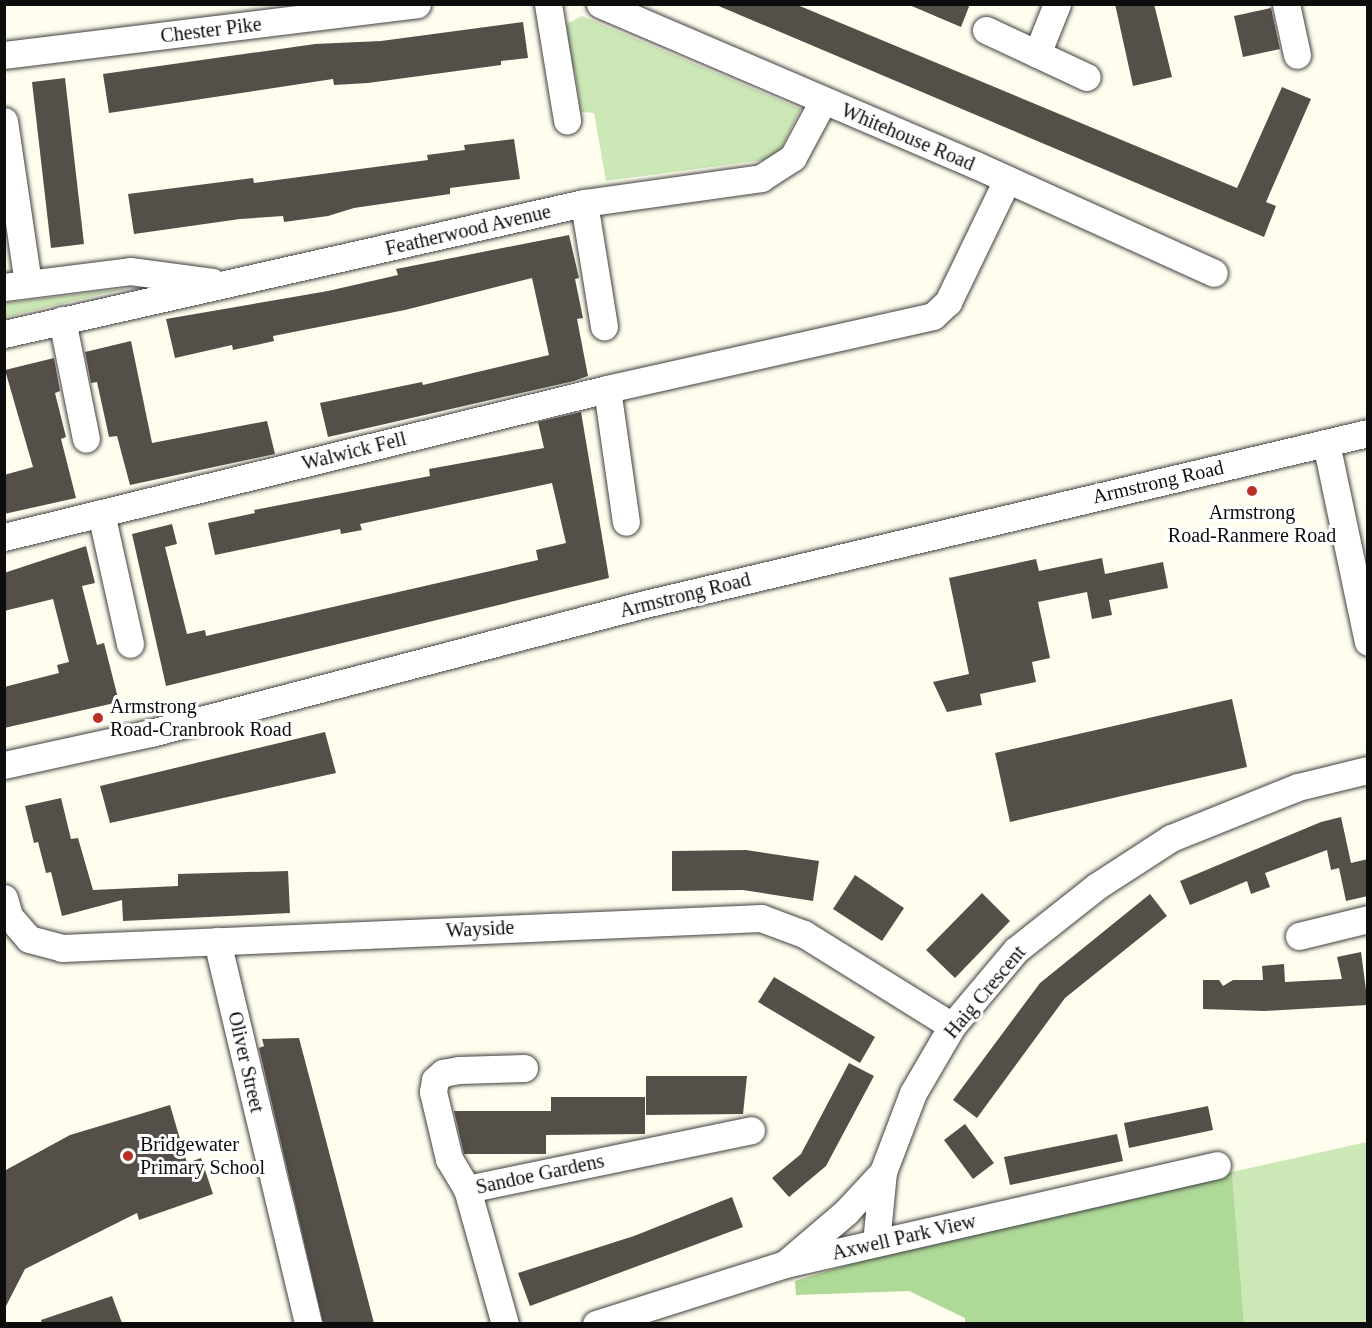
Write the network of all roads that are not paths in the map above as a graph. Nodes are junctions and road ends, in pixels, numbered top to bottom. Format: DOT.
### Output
graph roads {
  1 [pos="417,4"];
  2 [pos="548,4"];
  3 [pos="600,4"];
  4 [pos="1057,4"];
  5 [pos="1286,4"];
  6 [pos="636,10"];
  7 [pos="986,30"];
  8 [pos="1037,54"];
  9 [pos="1297,55"];
  10 [pos="4,56"];
  11 [pos="1087,77"];
  12 [pos="823,101"];
  13 [pos="567,120"];
  14 [pos="4,121"];
  15 [pos="1007,180"];
  16 [pos="584,203"];
  17 [pos="1214,273"];
  18 [pos="231,284"];
  19 [pos="16,285"];
  20 [pos="62,321"];
  21 [pos="604,326"];
  22 [pos="4,334"];
  23 [pos="613,388"];
  24 [pos="1368,433"];
  25 [pos="86,439"];
  26 [pos="1326,442"];
  27 [pos="102,513"];
  28 [pos="626,522"];
  29 [pos="4,537"];
  30 [pos="1368,642"];
  31 [pos="130,644"];
  32 [pos="4,765"];
  33 [pos="1368,770"];
  34 [pos="4,898"];
  35 [pos="1368,919"];
  36 [pos="1299,936"];
  37 [pos="217,941"];
  38 [pos="952,1026"];
  39 [pos="524,1068"];
  40 [pos="751,1130"];
  41 [pos="1216,1165"];
  42 [pos="883,1172"];
  43 [pos="467,1189"];
  44 [pos="876,1243"];
  45 [pos="785,1264"];
  46 [pos="308,1323"];
  47 [pos="505,1323"];
  48 [pos="596,1323"];
  1 -- 10 [label="street, Chester Pike"];
  2 -- 13 [label="street"];
  3 -- 6 [label="street, Whitehouse Road"];
  4 -- 8 [label="street"];
  5 -- 9 [label="street"];
  6 -- 12 [label="street, Whitehouse Road"];
  7 -- 8 [label="street"];
  8 -- 11 [label="street"];
  12 -- 15 [label="street, Whitehouse Road"];
  12 -- 16 [label="street, Featherwood Avenue"];
  14 -- 19 [label="street, Featherwood Avenue"];
  15 -- 17 [label="street, Whitehouse Road"];
  15 -- 23 [label="street, Walwick Fell"];
  16 -- 18 [label="street, Featherwood Avenue"];
  16 -- 21 [label="street"];
  18 -- 19 [label="street, Featherwood Avenue"];
  18 -- 20 [label="street, Featherwood Avenue"];
  20 -- 22 [label="street, Featherwood Avenue"];
  20 -- 25 [label="street"];
  23 -- 27 [label="street, Walwick Fell"];
  23 -- 28 [label="street"];
  24 -- 26 [label="street, Armstrong Road"];
  26 -- 30 [label="street"];
  26 -- 32 [label="street, Armstrong Road"];
  27 -- 29 [label="street, Walwick Fell"];
  27 -- 31 [label="street"];
  33 -- 38 [label="street, Haig Crescent"];
  34 -- 37 [label="street, Wayside"];
  35 -- 36 [label="street"];
  37 -- 38 [label="street, Wayside"];
  37 -- 46 [label="street, Oliver Street"];
  38 -- 42 [label="street, Haig Crescent"];
  39 -- 43 [label="street"];
  40 -- 43 [label="street, Sandoe Gardens"];
  41 -- 44 [label="street, Axwell Park View"];
  42 -- 44 [label="street"];
  42 -- 45 [label="street, Haig Crescent"];
  43 -- 47 [label="street, Sandoe Gardens"];
  44 -- 45 [label="street, Axwell Park View"];
  45 -- 48 [label="street, Axwell Park View"];
}
